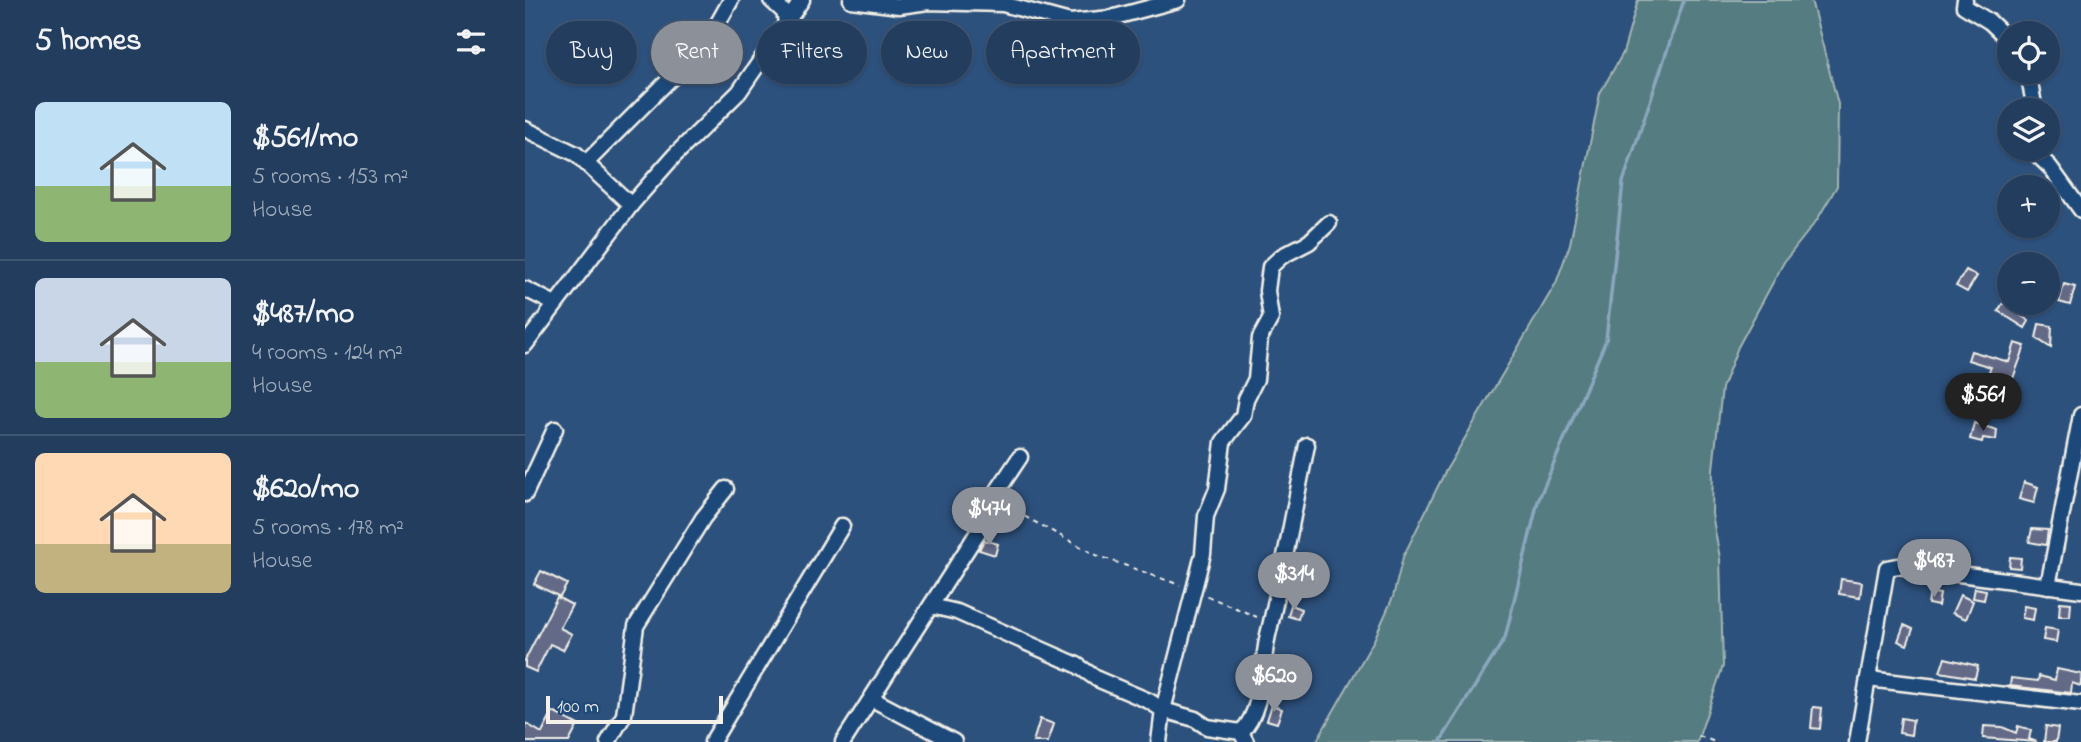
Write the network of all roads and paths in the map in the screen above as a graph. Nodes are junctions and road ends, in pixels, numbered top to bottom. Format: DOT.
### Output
graph roads {
  1 [pos="731,0"];
  2 [pos="771,0"];
  3 [pos="802,0"];
  4 [pos="851,0"];
  5 [pos="1178,0"];
  6 [pos="1965,0"];
  7 [pos="786,21"];
  8 [pos="787,21"];
  9 [pos="1997,29"];
  10 [pos="757,65"];
  11 [pos="525,129"];
  12 [pos="2044,161"];
  13 [pos="586,163"];
  14 [pos="631,205"];
  15 [pos="2081,210"];
  16 [pos="1329,223"];
  17 [pos="525,289"];
  18 [pos="555,304"];
  19 [pos="525,345"];
  20 [pos="2081,415"];
  21 [pos="555,429"];
  22 [pos="1307,445"];
  23 [pos="1020,457"];
  24 [pos="726,489"];
  25 [pos="525,494"];
  26 [pos="993,499"];
  27 [pos="842,526"];
  28 [pos="2048,586"];
  29 [pos="1192,589"];
  30 [pos="2081,590"];
  31 [pos="931,606"];
  32 [pos="1271,624"];
  33 [pos="1868,679"];
  34 [pos="872,699"];
  35 [pos="2081,705"];
  36 [pos="1163,710"];
  37 [pos="1699,736"];
  38 [pos="1244,737"];
  39 [pos="608,742"];
  40 [pos="712,742"];
  41 [pos="843,742"];
  42 [pos="954,742"];
  43 [pos="1159,742"];
  44 [pos="1715,742"];
  45 [pos="1857,742"];
  1 -- 13 [label="street"];
  2 -- 7 [label="street"];
  3 -- 8 [label="street"];
  4 -- 5 [label="street"];
  6 -- 9 [label="street"];
  10 -- 14 [label="street"];
  11 -- 13 [label="street"];
  12 -- 15 [label="street"];
  13 -- 14 [label="street"];
  14 -- 18 [label="street"];
  16 -- 29 [label="street"];
  17 -- 18 [label="street"];
  18 -- 19 [label="street"];
  20 -- 28 [label="street"];
  21 -- 25 [label="street"];
  22 -- 32 [label="street"];
  23 -- 26 [label="street"];
  24 -- 39 [label="street"];
  26 -- 29 [label="path"];
  26 -- 31 [label="street"];
  27 -- 40 [label="street"];
  28 -- 30 [label="street"];
  28 -- 33 [label="street"];
  29 -- 32 [label="path"];
  29 -- 36 [label="street"];
  31 -- 34 [label="street"];
  31 -- 36 [label="street"];
  32 -- 38 [label="street"];
  33 -- 35 [label="street"];
  33 -- 45 [label="street"];
  34 -- 41 [label="street"];
  34 -- 42 [label="street"];
  36 -- 38 [label="street"];
  36 -- 43 [label="street"];
  37 -- 44 [label="path"];
}
